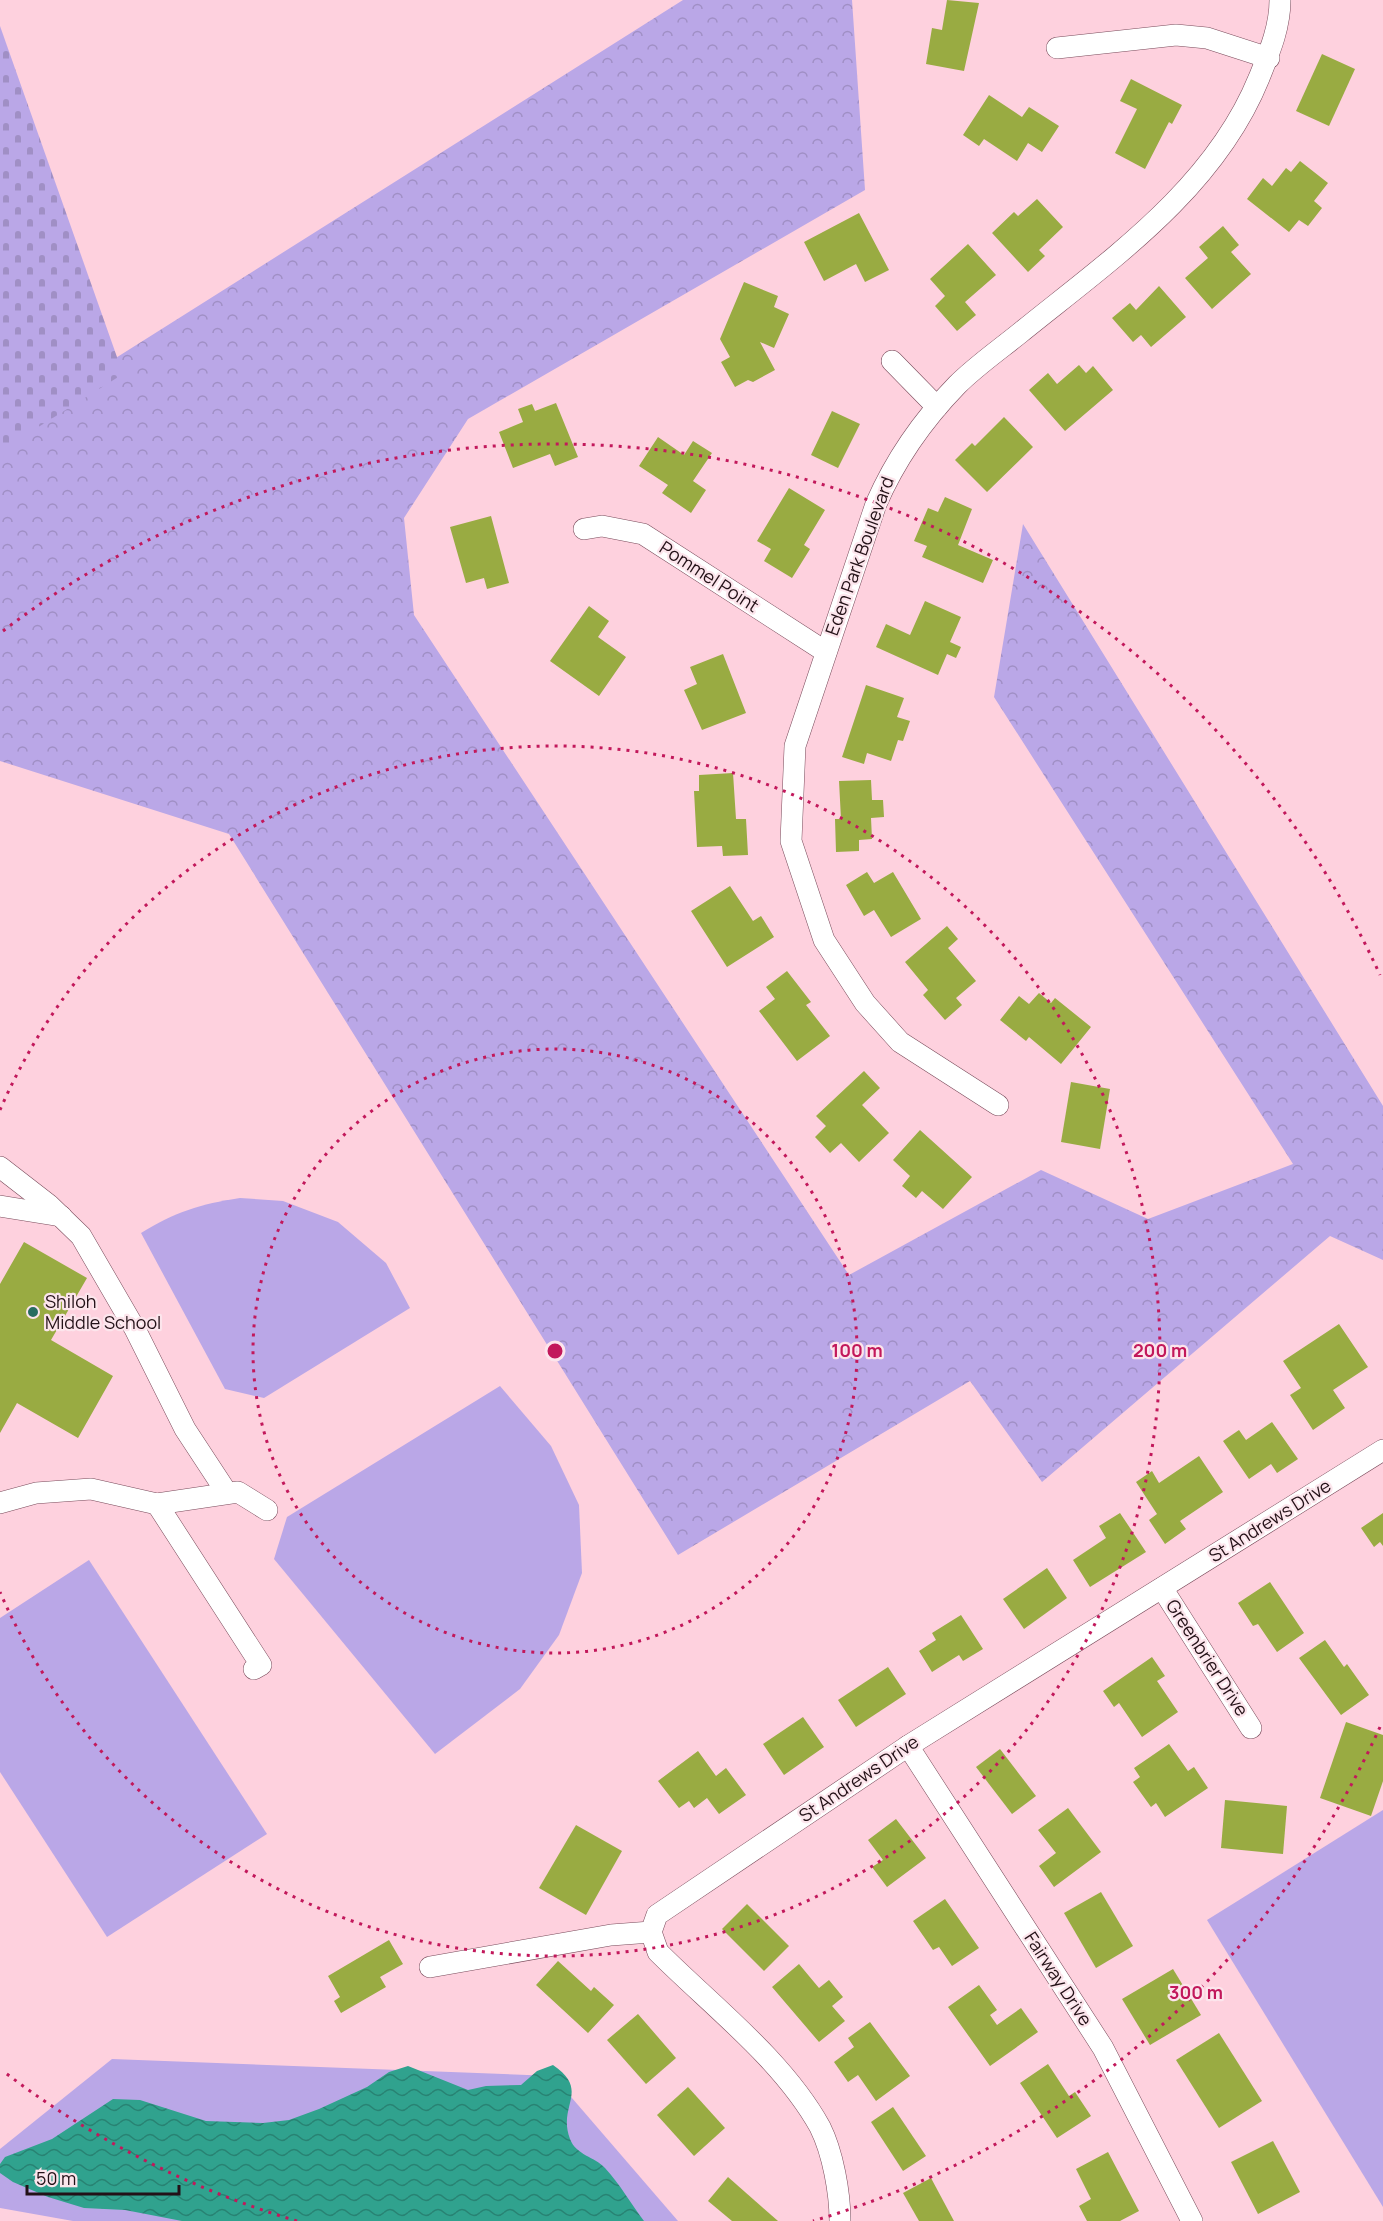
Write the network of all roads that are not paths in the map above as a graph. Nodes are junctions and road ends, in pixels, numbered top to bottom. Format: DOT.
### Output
graph roads {
  1 [pos="1280,0"];
  2 [pos="1057,48"];
  3 [pos="1269,58"];
  4 [pos="892,361"];
  5 [pos="937,407"];
  6 [pos="584,529"];
  7 [pos="826,652"];
  8 [pos="998,1105"];
  9 [pos="0,1167"];
  10 [pos="0,1206"];
  11 [pos="61,1216"];
  12 [pos="1383,1450"];
  13 [pos="227,1493"];
  14 [pos="0,1503"];
  15 [pos="157,1504"];
  16 [pos="267,1510"];
  17 [pos="1162,1588"];
  18 [pos="254,1669"];
  19 [pos="1251,1728"];
  20 [pos="908,1746"];
  21 [pos="651,1932"];
  22 [pos="430,1967"];
  23 [pos="840,2221"];
  24 [pos="1192,2221"];
  1 -- 3 [label="street, Eden Park Boulevard"];
  2 -- 3 [label="street"];
  3 -- 5 [label="street, Eden Park Boulevard"];
  4 -- 5 [label="street"];
  5 -- 7 [label="street, Eden Park Boulevard"];
  6 -- 7 [label="street, Pommel Point"];
  7 -- 8 [label="street, Eden Park Boulevard"];
  9 -- 11 [label="street"];
  10 -- 11 [label="street"];
  11 -- 13 [label="street"];
  12 -- 17 [label="street, St Andrews Drive"];
  13 -- 15 [label="street"];
  13 -- 16 [label="street"];
  14 -- 15 [label="street"];
  15 -- 18 [label="street"];
  17 -- 19 [label="street, Greenbrier Drive"];
  17 -- 20 [label="street, St Andrews Drive"];
  20 -- 21 [label="street, St Andrews Drive"];
  20 -- 24 [label="street, Fairway Drive"];
  21 -- 22 [label="street"];
  21 -- 23 [label="street"];
}
